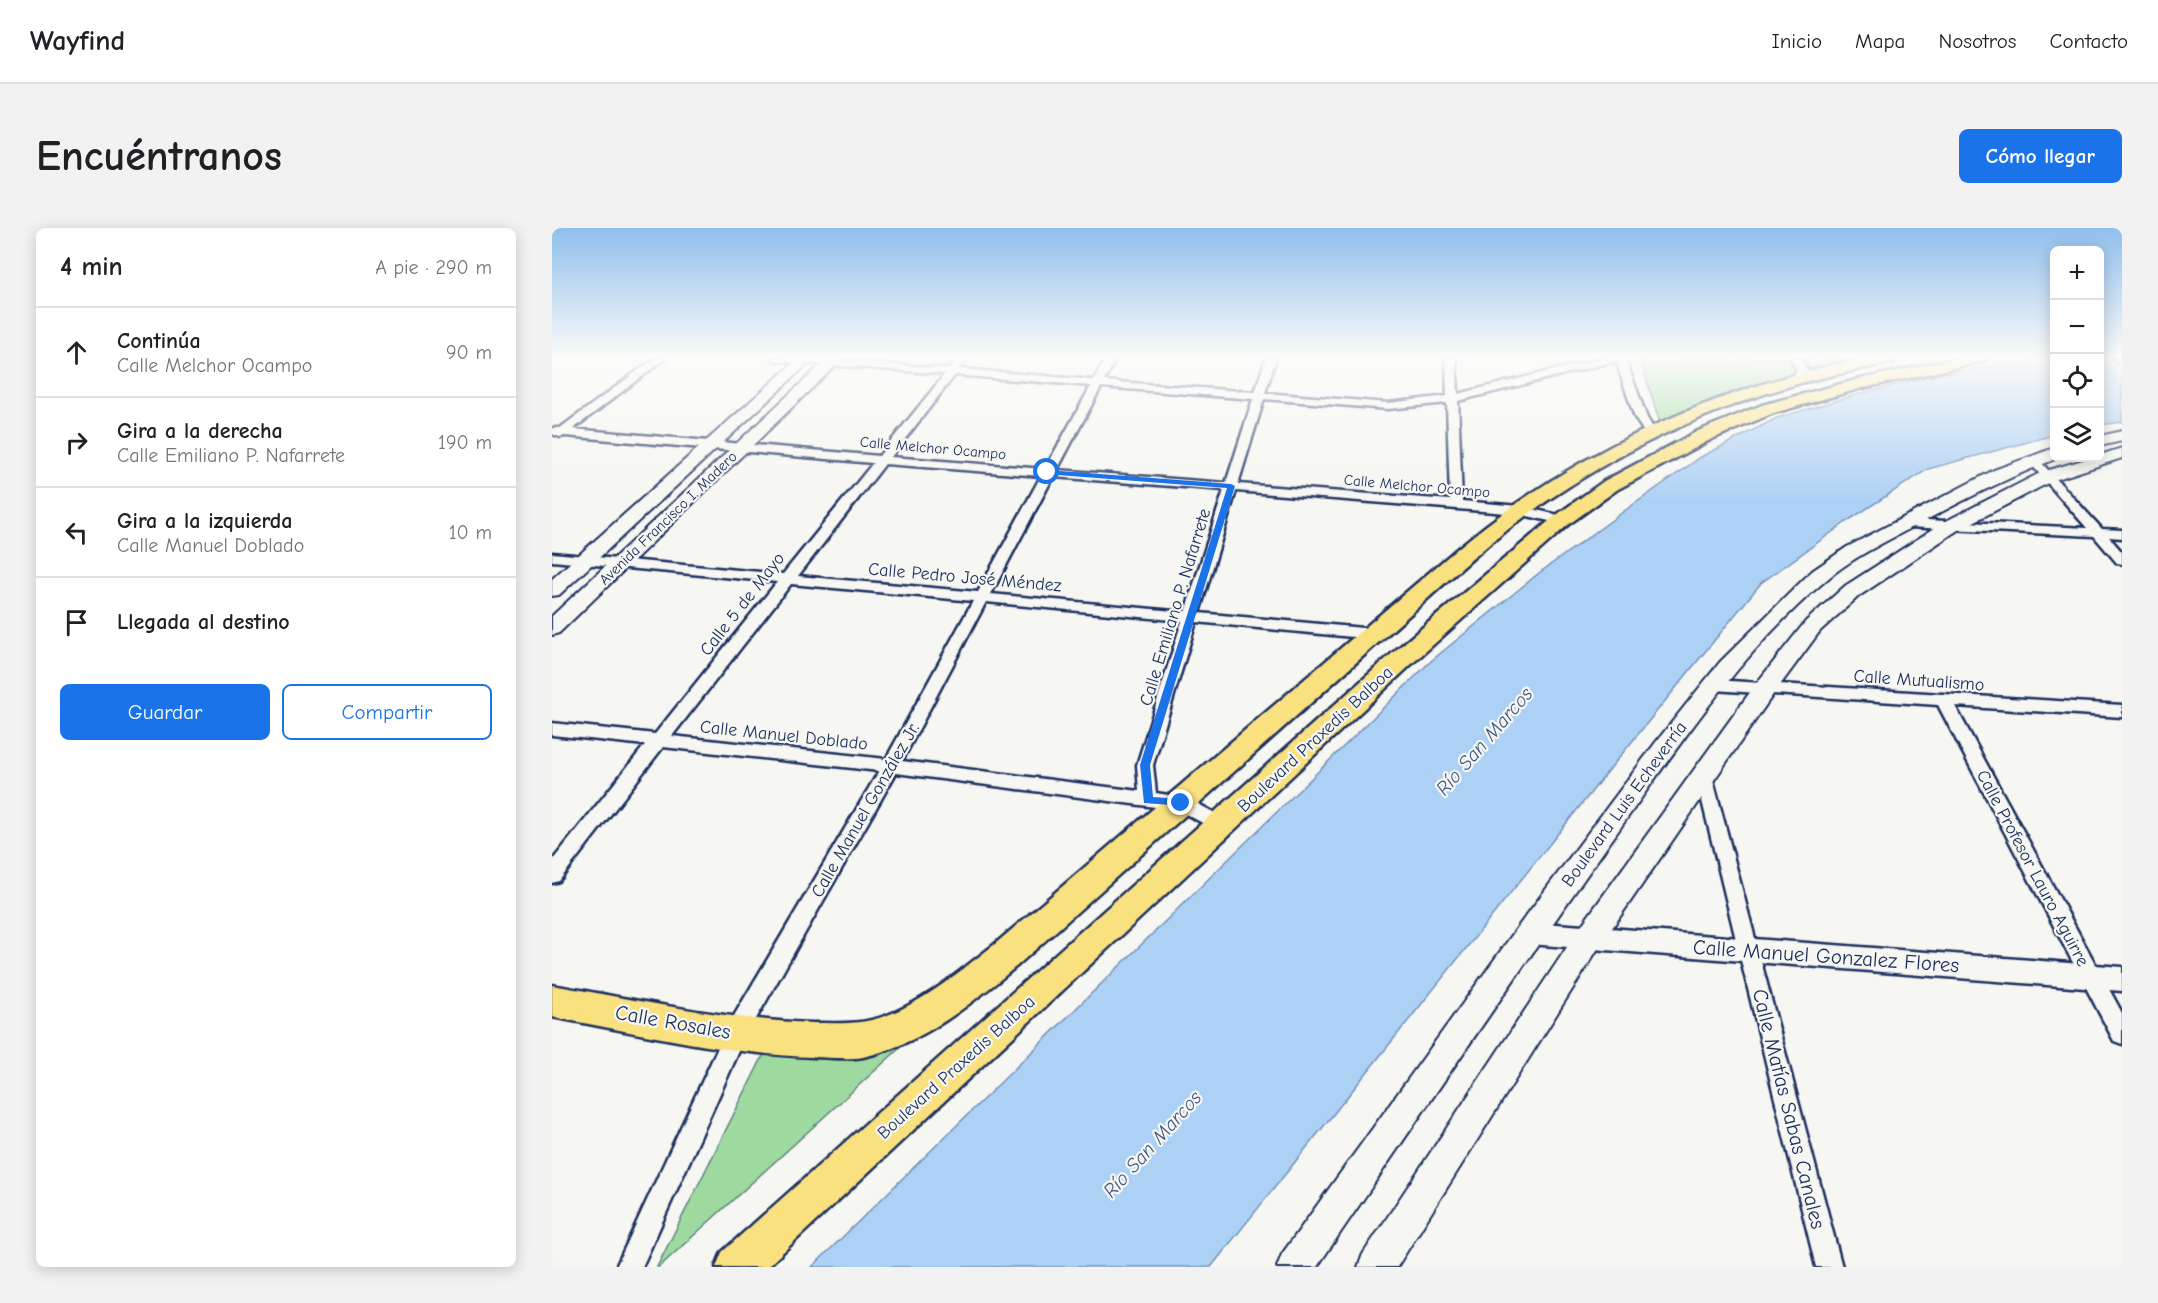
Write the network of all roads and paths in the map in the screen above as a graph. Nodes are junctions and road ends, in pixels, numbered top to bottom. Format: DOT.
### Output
graph roads {
  1 [pos="593,406"];
  2 [pos="754,406"];
  3 [pos="785,406"];
  4 [pos="924,406"];
  5 [pos="1083,406"];
  6 [pos="1256,406"];
  7 [pos="1452,406"];
  8 [pos="1637,406"];
  9 [pos="1713,406"];
  10 [pos="1777,406"];
  11 [pos="558,431"];
  12 [pos="1650,433"];
  13 [pos="2122,436"];
  14 [pos="552,440"];
  15 [pos="2104,440"];
  16 [pos="712,445"];
  17 [pos="742,447"];
  18 [pos="2122,453"];
  19 [pos="882,460"];
  20 [pos="2045,463"];
  21 [pos="1047,472"];
  22 [pos="1231,486"];
  23 [pos="1456,504"];
  24 [pos="1519,510"];
  25 [pos="1562,520"];
  26 [pos="1907,523"];
  27 [pos="1951,526"];
  28 [pos="2098,533"];
  29 [pos="2122,534"];
  30 [pos="552,557"];
  31 [pos="585,560"];
  32 [pos="2122,560"];
  33 [pos="620,564"];
  34 [pos="788,579"];
  35 [pos="552,590"];
  36 [pos="983,597"];
  37 [pos="1191,615"];
  38 [pos="552,628"];
  39 [pos="1370,637"];
  40 [pos="1406,655"];
  41 [pos="1714,685"];
  42 [pos="1764,690"];
  43 [pos="1944,701"];
  44 [pos="2122,711"];
  45 [pos="552,729"];
  46 [pos="658,741"];
  47 [pos="891,766"];
  48 [pos="1704,776"];
  49 [pos="1148,800"];
  50 [pos="1181,803"];
  51 [pos="1222,825"];
  52 [pos="552,875"];
  53 [pos="1530,933"];
  54 [pos="1589,938"];
  55 [pos="1748,950"];
  56 [pos="2091,976"];
  57 [pos="2122,979"];
  58 [pos="552,1001"];
  59 [pos="736,1033"];
  60 [pos="2122,1034"];
  61 [pos="629,1267"];
  62 [pos="737,1267"];
  63 [pos="1295,1267"];
  64 [pos="1376,1267"];
  65 [pos="1829,1267"];
  1 -- 11 [label="street"];
  2 -- 16 [label="main road, Avenida Francisco I. Madero"];
  3 -- 17 [label="main road, Avenida Francisco I. Madero"];
  4 -- 19 [label="street, Calle 5 de Mayo"];
  5 -- 21 [label="street, Calle Manuel González Jr."];
  6 -- 22 [label="street, Calle Emiliano P. Nafarrete"];
  7 -- 23 [label="street"];
  8 -- 12 [label="street"];
  9 -- 12 [label="main road"];
  10 -- 25 [label="main road, Boulevard Praxedis Balboa"];
  11 -- 14 [label="street"];
  11 -- 16 [label="street, Calle Melchor Ocampo"];
  12 -- 24 [label="main road"];
  13 -- 15 [label="main road"];
  16 -- 17 [label="street, Calle Melchor Ocampo"];
  16 -- 31 [label="main road, Avenida Francisco I. Madero"];
  17 -- 19 [label="street, Calle Melchor Ocampo"];
  17 -- 33 [label="main road, Avenida Francisco I. Madero"];
  18 -- 20 [label="main road, Boulevard Luis Echeverría"];
  19 -- 21 [label="street, Calle Melchor Ocampo"];
  19 -- 34 [label="street, Calle 5 de Mayo"];
  20 -- 26 [label="main road, Boulevard Luis Echeverría"];
  20 -- 27 [label="main road, Boulevard Luis Echeverría"];
  20 -- 28 [label="street"];
  21 -- 22 [label="street, Calle Melchor Ocampo"];
  21 -- 36 [label="street, Calle Manuel González Jr."];
  22 -- 23 [label="street, Calle Melchor Ocampo"];
  22 -- 37 [label="street, Calle Emiliano P. Nafarrete"];
  23 -- 24 [label="street, Calle Melchor Ocampo"];
  24 -- 25 [label="street, Calle Melchor Ocampo"];
  24 -- 39 [label="main road"];
  25 -- 40 [label="main road, Boulevard Praxedis Balboa"];
  26 -- 27 [label="street"];
  26 -- 41 [label="main road, Boulevard Luis Echeverría"];
  27 -- 28 [label="street"];
  27 -- 42 [label="main road, Boulevard Luis Echeverría"];
  28 -- 29 [label="street"];
  28 -- 32 [label="street"];
  30 -- 31 [label="street, Calle Pedro José Méndez"];
  31 -- 33 [label="street, Calle Pedro José Méndez"];
  31 -- 35 [label="main road, Avenida Francisco I. Madero"];
  33 -- 34 [label="street, Calle Pedro José Méndez"];
  33 -- 38 [label="main road, Avenida Francisco I. Madero"];
  34 -- 36 [label="street, Calle Pedro José Méndez"];
  34 -- 46 [label="street, Calle 5 de Mayo"];
  36 -- 37 [label="street, Calle Pedro José Méndez"];
  36 -- 47 [label="street, Calle Manuel González Jr."];
  37 -- 39 [label="street, Calle Pedro José Méndez"];
  37 -- 49 [label="street, Calle Emiliano P. Nafarrete"];
  39 -- 40 [label="main road"];
  39 -- 50 [label="main road"];
  40 -- 51 [label="main road, Boulevard Praxedis Balboa"];
  41 -- 42 [label="street, Calle Mutualismo"];
  41 -- 53 [label="main road, Boulevard Luis Echeverría"];
  42 -- 43 [label="street, Calle Mutualismo"];
  42 -- 48 [label="main road, Boulevard Luis Echeverría"];
  43 -- 44 [label="street, Calle Mutualismo"];
  43 -- 56 [label="street, Calle Profesor Lauro Aguirre"];
  45 -- 46 [label="street, Calle Manuel Doblado"];
  46 -- 47 [label="street, Calle Manuel Doblado"];
  46 -- 52 [label="street, Calle 5 de Mayo"];
  47 -- 49 [label="street, Calle Manuel Doblado"];
  47 -- 59 [label="street, Calle Manuel González Jr."];
  48 -- 54 [label="main road, Boulevard Luis Echeverría"];
  48 -- 55 [label="street, Calle Matías Sabas Canales"];
  49 -- 50 [label="street, Calle Manuel Doblado"];
  50 -- 51 [label="street, Calle Manuel Doblado"];
  50 -- 59 [label="main road, Calle Rosales"];
  51 -- 62 [label="main road, Boulevard Praxedis Balboa"];
  53 -- 54 [label="street, Calle Manuel Gonzalez Flores"];
  53 -- 63 [label="main road, Boulevard Luis Echeverría"];
  54 -- 55 [label="street, Calle Manuel Gonzalez Flores"];
  54 -- 64 [label="main road, Boulevard Luis Echeverría"];
  55 -- 56 [label="street, Calle Manuel Gonzalez Flores"];
  55 -- 65 [label="street, Calle Matías Sabas Canales"];
  56 -- 57 [label="street, Calle Manuel Gonzalez Flores"];
  56 -- 60 [label="street, Calle Profesor Lauro Aguirre"];
  58 -- 59 [label="main road, Calle Rosales"];
  59 -- 61 [label="street, Calle Manuel González Jr."];
}
